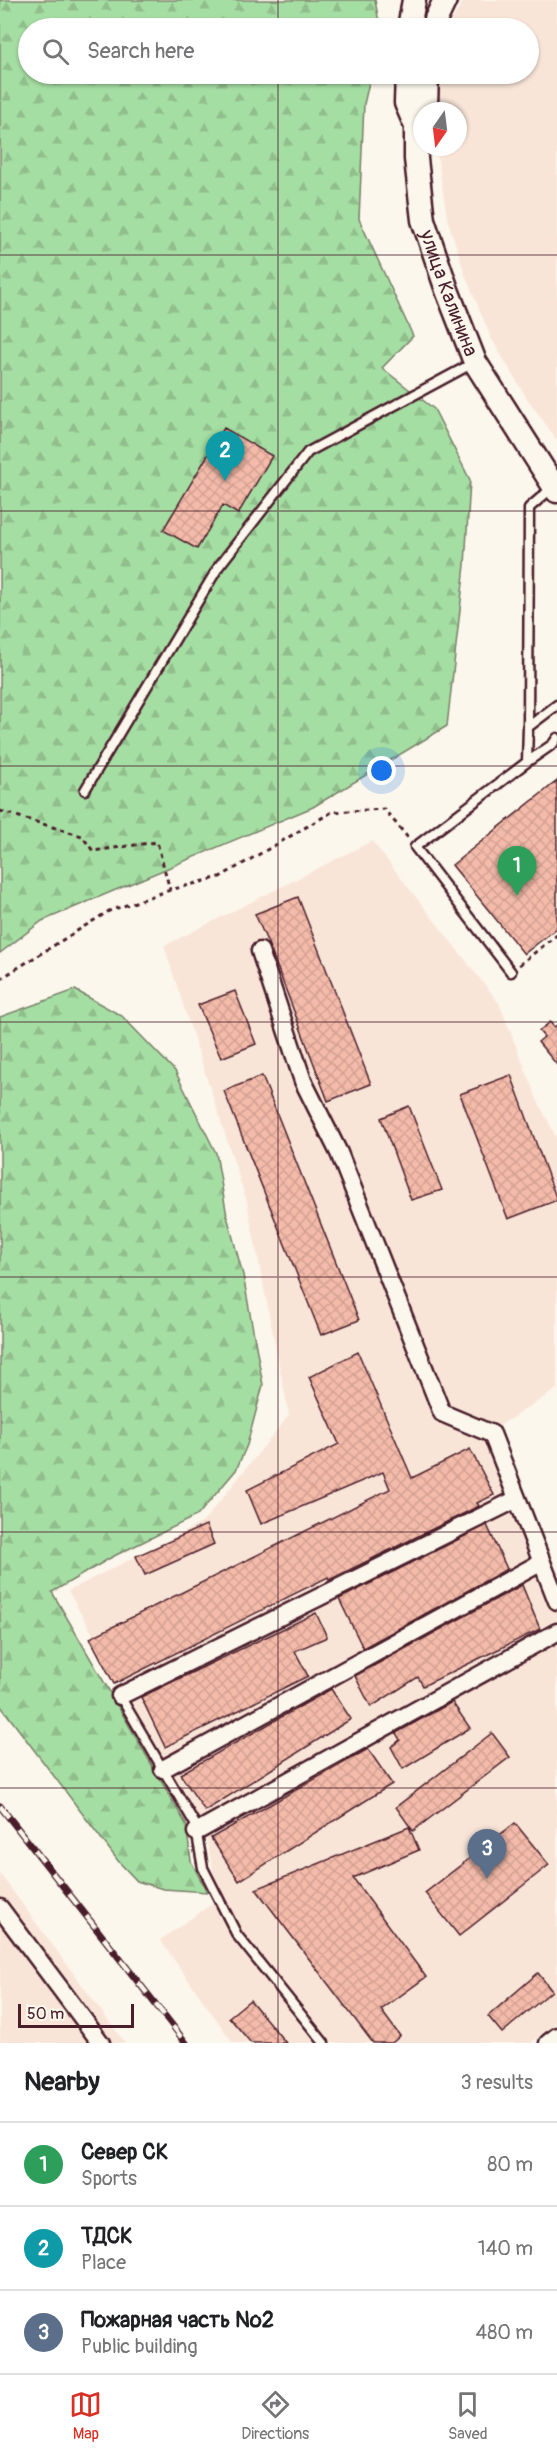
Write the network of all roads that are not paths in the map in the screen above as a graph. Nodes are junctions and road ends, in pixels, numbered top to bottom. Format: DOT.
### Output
graph roads {
  1 [pos="414,0"];
  2 [pos="445,0"];
  3 [pos="411,18"];
  4 [pos="436,18"];
  5 [pos="407,84"];
  6 [pos="427,84"];
  7 [pos="426,102"];
  8 [pos="413,110"];
  9 [pos="416,156"];
  10 [pos="475,362"];
  11 [pos="555,489"];
  12 [pos="557,705"];
  13 [pos="528,727"];
  14 [pos="557,738"];
  15 [pos="527,762"];
  16 [pos="85,790"];
  17 [pos="260,951"];
  18 [pos="511,972"];
  19 [pos="517,1498"];
  20 [pos="542,1562"];
  21 [pos="557,1601"];
  22 [pos="557,1632"];
  23 [pos="120,1696"];
  24 [pos="163,1769"];
  25 [pos="196,1832"];
  26 [pos="0,1908"];
  27 [pos="557,2036"];
  28 [pos="101,2043"];
  29 [pos="324,2043"];
  30 [pos="548,2043"];
  1 -- 3 [label="main road"];
  2 -- 4 [label="main road"];
  5 -- 8 [label="main road, улица Калинина"];
  6 -- 7 [label="main road"];
  9 -- 10 [label="main road, улица Калинина"];
  10 -- 11 [label="main road, улица Калинина"];
  10 -- 16 [label="lane"];
  11 -- 13 [label="lane"];
  12 -- 13 [label="lane"];
  13 -- 15 [label="lane"];
  14 -- 15 [label="lane"];
  15 -- 18 [label="lane"];
  17 -- 19 [label="street"];
  19 -- 20 [label="street"];
  19 -- 23 [label="street"];
  20 -- 21 [label="street"];
  20 -- 24 [label="street"];
  22 -- 25 [label="street"];
  23 -- 24 [label="lane"];
  24 -- 25 [label="lane"];
  25 -- 29 [label="lane"];
  26 -- 28 [label="street"];
  27 -- 30 [label="street"];
}
